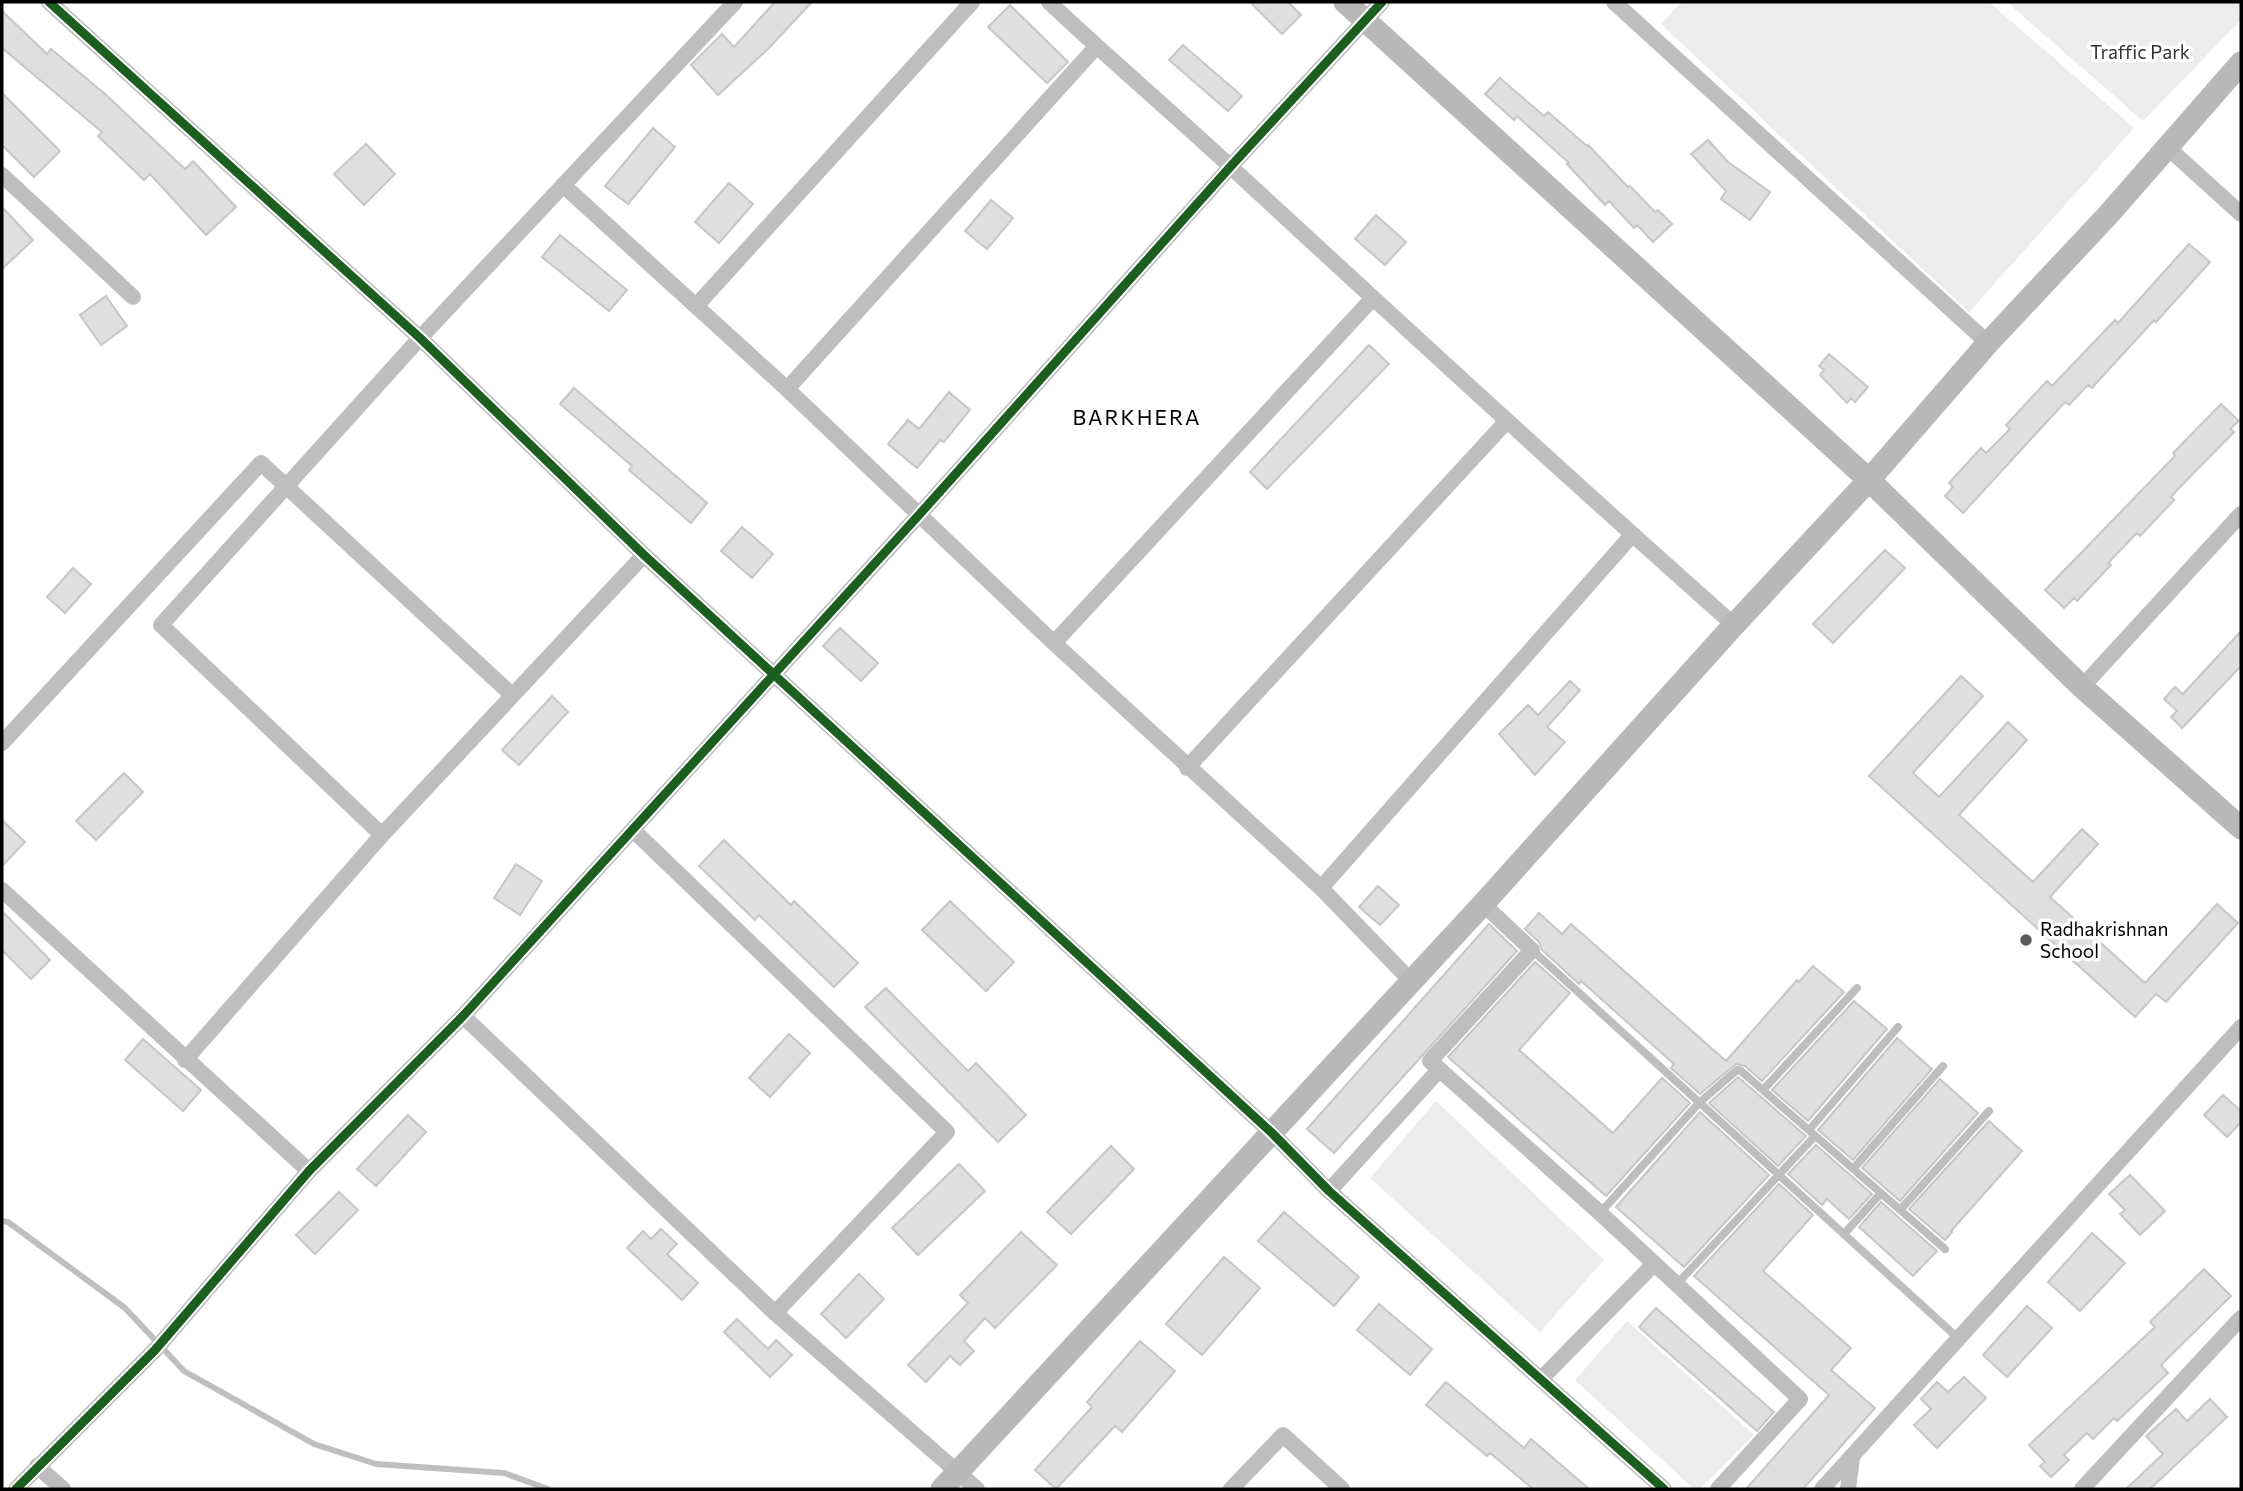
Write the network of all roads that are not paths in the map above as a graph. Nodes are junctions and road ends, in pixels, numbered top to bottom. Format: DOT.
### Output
graph roads {
  1 [pos="49,2"];
  2 [pos="735,2"];
  3 [pos="972,2"];
  4 [pos="1049,2"];
  5 [pos="1345,2"];
  6 [pos="1614,2"];
  7 [pos="1375,8"];
  8 [pos="1096,47"];
  9 [pos="2241,63"];
  10 [pos="2166,146"];
  11 [pos="1231,166"];
  12 [pos="2,175"];
  13 [pos="563,185"];
  14 [pos="2241,214"];
  15 [pos="133,297"];
  16 [pos="1373,298"];
  17 [pos="696,306"];
  18 [pos="420,338"];
  19 [pos="1988,343"];
  20 [pos="788,389"];
  21 [pos="1506,422"];
  22 [pos="1869,480"];
  23 [pos="287,487"];
  24 [pos="2241,514"];
  25 [pos="918,516"];
  26 [pos="1632,535"];
  27 [pos="644,555"];
  28 [pos="1734,625"];
  29 [pos="1054,643"];
  30 [pos="775,675"];
  31 [pos="2082,687"];
  32 [pos="512,695"];
  33 [pos="2,743"];
  34 [pos="1187,768"];
  35 [pos="2241,828"];
  36 [pos="633,830"];
  37 [pos="382,835"];
  38 [pos="1321,888"];
  39 [pos="2,890"];
  40 [pos="1483,904"];
  41 [pos="1532,950"];
  42 [pos="1411,981"];
  43 [pos="1857,988"];
  44 [pos="463,1016"];
  45 [pos="1898,1027"];
  46 [pos="2238,1037"];
  47 [pos="185,1060"];
  48 [pos="1943,1066"];
  49 [pos="1439,1070"];
  50 [pos="1763,1090"];
  51 [pos="1699,1103"];
  52 [pos="1989,1111"];
  53 [pos="1272,1133"];
  54 [pos="1812,1133"];
  55 [pos="1853,1168"];
  56 [pos="309,1171"];
  57 [pos="1780,1175"];
  58 [pos="1329,1191"];
  59 [pos="1881,1193"];
  60 [pos="1900,1210"];
  61 [pos="1600,1213"];
  62 [pos="1844,1234"];
  63 [pos="1945,1249"];
  64 [pos="1654,1264"];
  65 [pos="1676,1285"];
  66 [pos="775,1313"];
  67 [pos="2241,1318"];
  68 [pos="1960,1339"];
  69 [pos="1541,1380"];
  70 [pos="1852,1458"];
  71 [pos="37,1466"];
  72 [pos="959,1472"];
  73 [pos="16,1489"];
  74 [pos="63,1489"];
  75 [pos="943,1489"];
  76 [pos="977,1489"];
  77 [pos="1231,1489"];
  78 [pos="1342,1489"];
  79 [pos="1664,1489"];
  80 [pos="1718,1489"];
  81 [pos="1822,1489"];
  82 [pos="1848,1489"];
  83 [pos="2082,1489"];
  1 -- 18 [label="street"];
  2 -- 13 [label="street"];
  3 -- 17 [label="street"];
  4 -- 8 [label="street"];
  5 -- 7 [label="main road"];
  6 -- 19 [label="street"];
  7 -- 11 [label="street"];
  7 -- 22 [label="main road"];
  8 -- 11 [label="street"];
  8 -- 20 [label="street"];
  9 -- 10 [label="main road"];
  10 -- 14 [label="street"];
  10 -- 19 [label="main road"];
  11 -- 16 [label="street"];
  11 -- 25 [label="street"];
  12 -- 15 [label="street"];
  13 -- 17 [label="street"];
  13 -- 18 [label="street"];
  16 -- 21 [label="street"];
  16 -- 29 [label="street"];
  17 -- 20 [label="street"];
  18 -- 23 [label="street"];
  18 -- 27 [label="street"];
  19 -- 22 [label="main road"];
  20 -- 25 [label="street"];
  21 -- 26 [label="street"];
  21 -- 34 [label="street"];
  22 -- 28 [label="main road"];
  22 -- 31 [label="main road"];
  23 -- 32 [label="street"];
  23 -- 33 [label="street"];
  23 -- 37 [label="street"];
  24 -- 31 [label="street"];
  25 -- 29 [label="street"];
  25 -- 30 [label="street"];
  26 -- 28 [label="street"];
  26 -- 38 [label="street"];
  27 -- 30 [label="street"];
  27 -- 32 [label="street"];
  28 -- 40 [label="main road"];
  29 -- 34 [label="street"];
  30 -- 36 [label="street"];
  30 -- 53 [label="street"];
  31 -- 35 [label="main road"];
  32 -- 37 [label="street"];
  34 -- 38 [label="street"];
  36 -- 44 [label="street"];
  36 -- 66 [label="street"];
  37 -- 47 [label="street"];
  38 -- 42 [label="street"];
  39 -- 47 [label="street"];
  40 -- 41 [label="street"];
  40 -- 42 [label="main road"];
  41 -- 49 [label="street"];
  41 -- 51 [label="lane"];
  42 -- 53 [label="main road"];
  43 -- 50 [label="lane"];
  44 -- 56 [label="street"];
  44 -- 66 [label="street"];
  45 -- 54 [label="lane"];
  46 -- 68 [label="street"];
  47 -- 56 [label="street"];
  48 -- 55 [label="lane"];
  49 -- 58 [label="street"];
  49 -- 61 [label="street"];
  50 -- 51 [label="lane"];
  50 -- 54 [label="lane"];
  51 -- 57 [label="lane"];
  51 -- 61 [label="lane"];
  52 -- 60 [label="lane"];
  53 -- 58 [label="street"];
  53 -- 72 [label="main road"];
  54 -- 55 [label="lane"];
  54 -- 57 [label="lane"];
  55 -- 59 [label="lane"];
  56 -- 71 [label="street"];
  57 -- 62 [label="lane"];
  57 -- 65 [label="lane"];
  58 -- 69 [label="street"];
  59 -- 60 [label="lane"];
  59 -- 62 [label="lane"];
  60 -- 63 [label="lane"];
  61 -- 64 [label="street"];
  62 -- 68 [label="lane"];
  64 -- 65 [label="street"];
  64 -- 69 [label="street"];
  65 -- 80 [label="street"];
  66 -- 72 [label="street"];
  67 -- 83 [label="street"];
  68 -- 70 [label="street"];
  69 -- 79 [label="street"];
  70 -- 81 [label="street"];
  70 -- 82 [label="street"];
  71 -- 73 [label="street"];
  71 -- 74 [label="street"];
  72 -- 75 [label="main road"];
  72 -- 76 [label="street"];
  77 -- 78 [label="street"];
}
